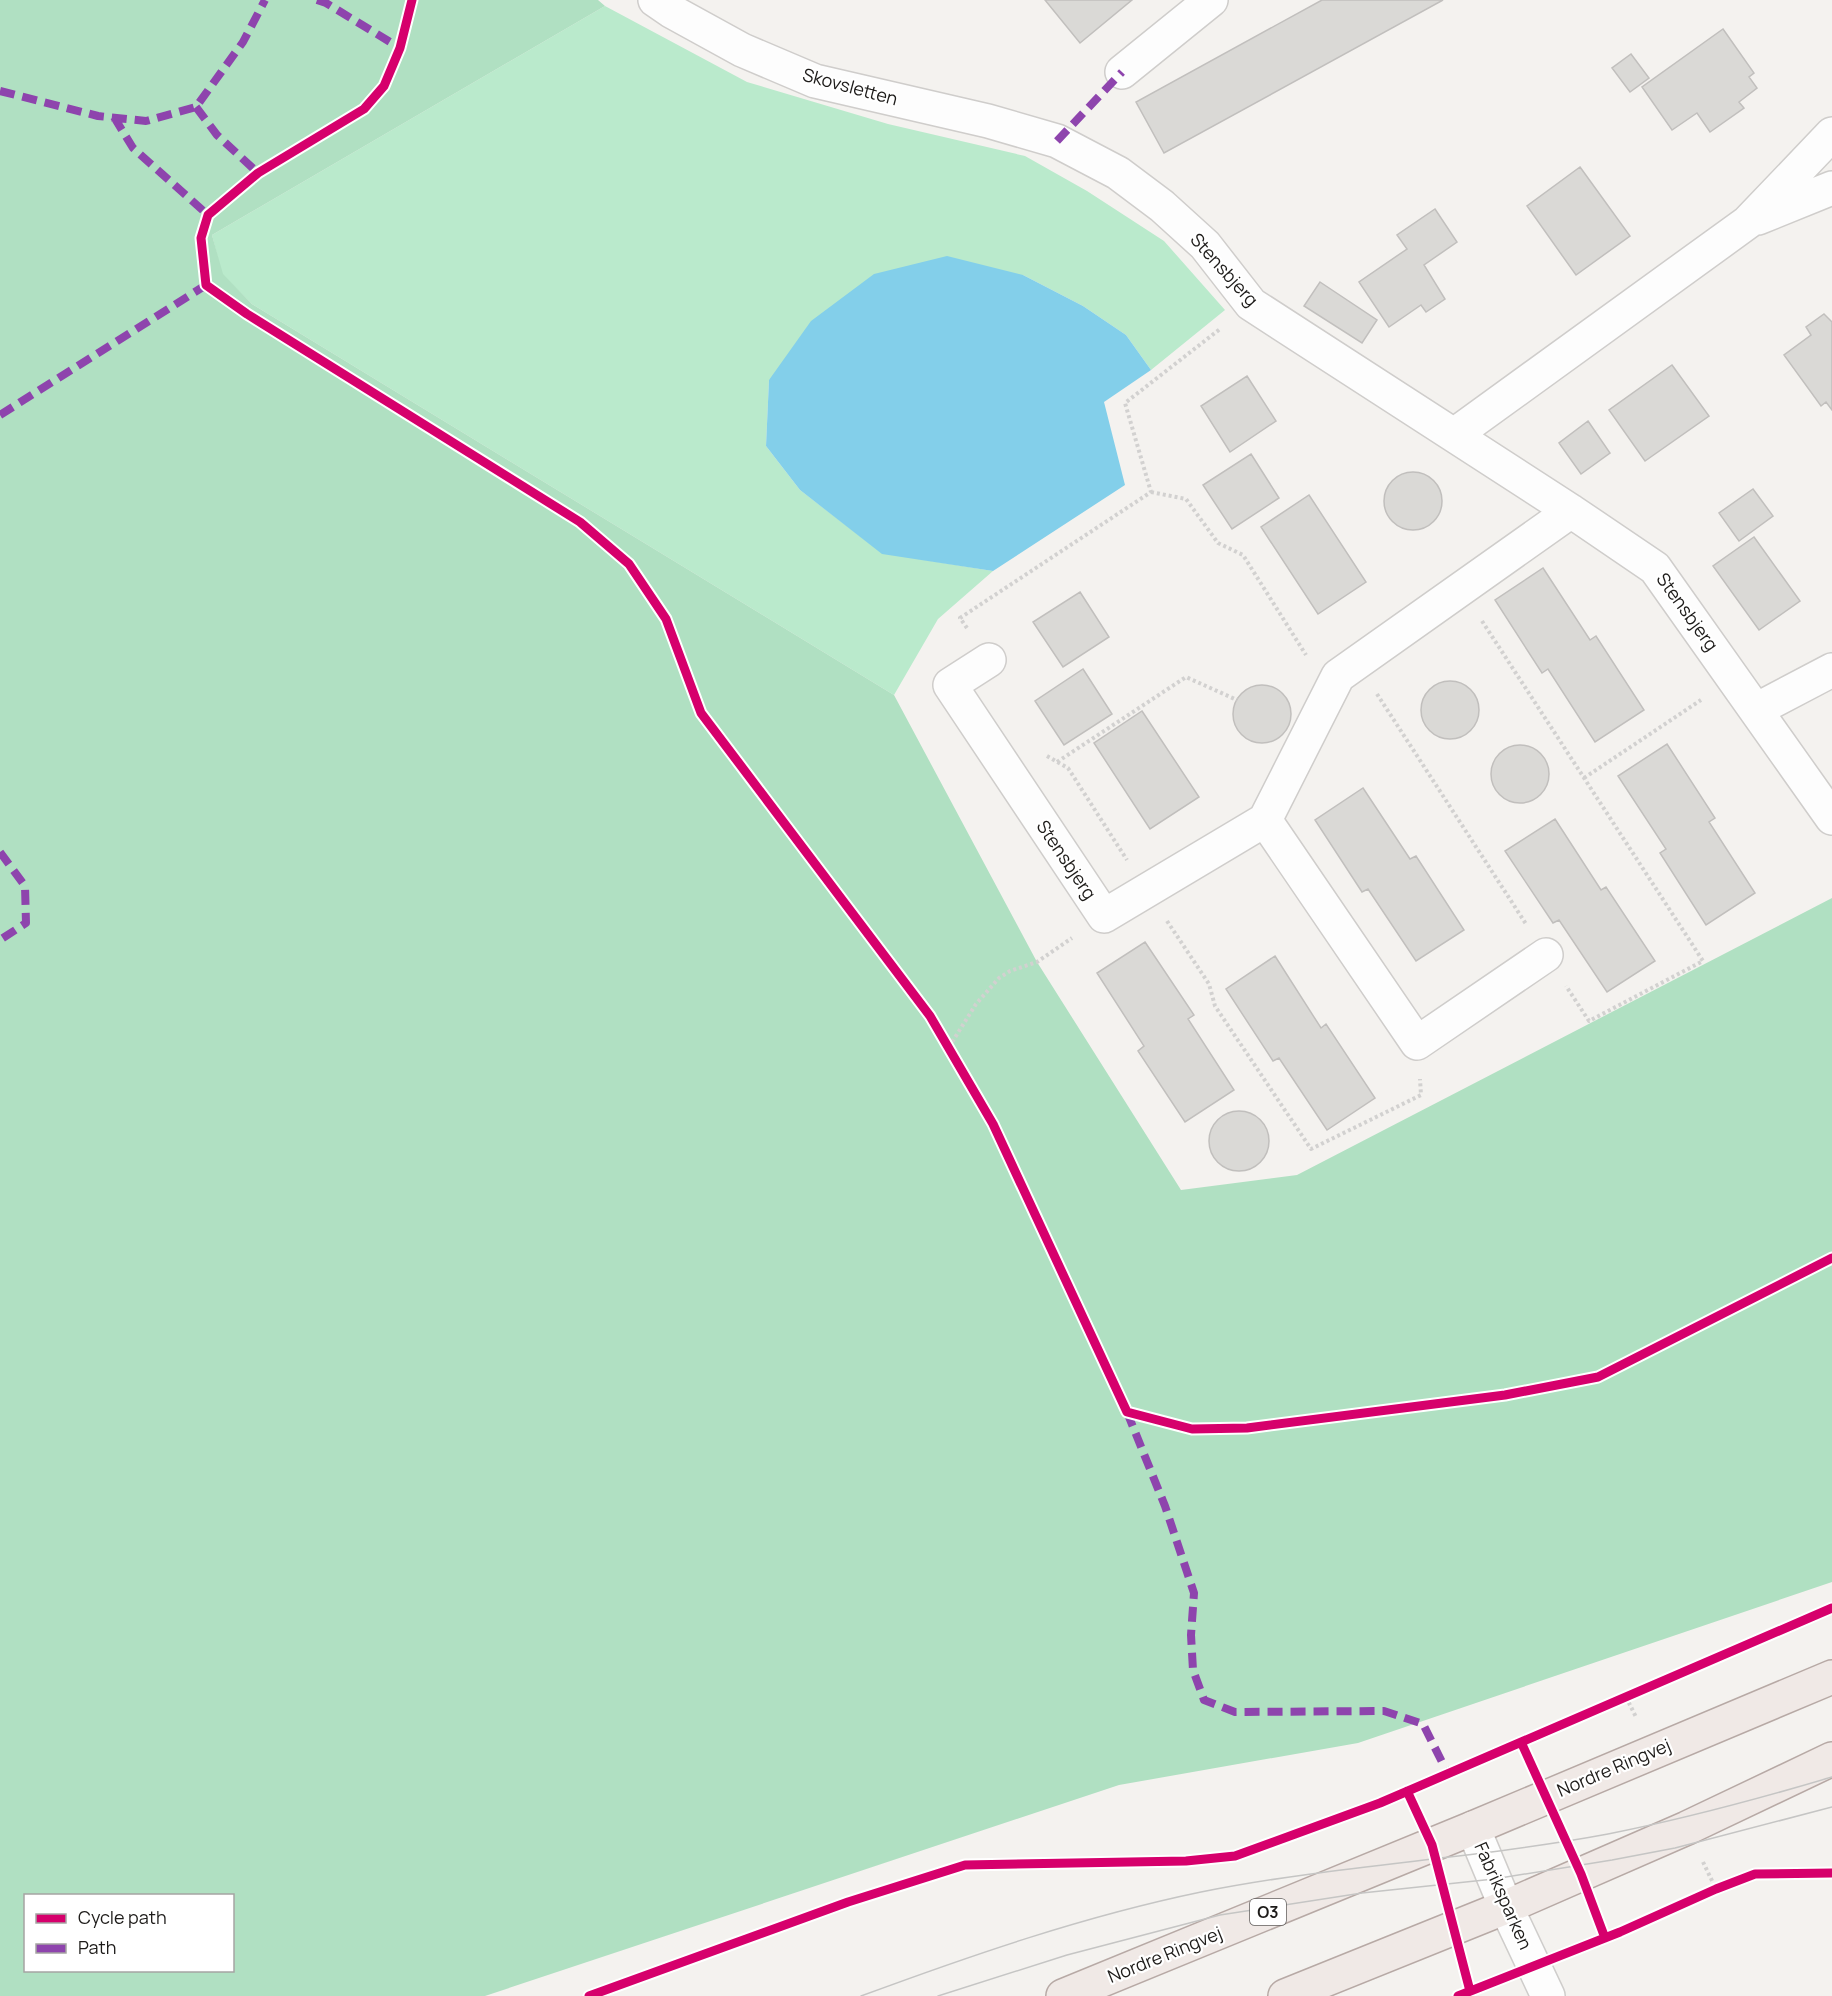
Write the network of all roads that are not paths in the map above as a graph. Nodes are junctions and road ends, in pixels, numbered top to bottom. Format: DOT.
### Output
graph roads {
  1 [pos="655,0"];
  2 [pos="1211,0"];
  3 [pos="1122,72"];
  4 [pos="1832,134"];
  5 [pos="1058,141"];
  6 [pos="1832,188"];
  7 [pos="1748,222"];
  8 [pos="1454,435"];
  9 [pos="1571,511"];
  10 [pos="989,660"];
  11 [pos="1832,670"];
  12 [pos="1756,710"];
  13 [pos="1832,818"];
  14 [pos="1265,820"];
  15 [pos="1546,955"];
  16 [pos="1832,1677"];
  17 [pos="1832,1759"];
  18 [pos="1473,1828"];
  19 [pos="1506,1907"];
  20 [pos="1063,1996"];
  21 [pos="1286,1996"];
  22 [pos="1548,1996"];
  1 -- 5 [label="street, Skovsletten"];
  2 -- 3 [label="street"];
  4 -- 7 [label="street"];
  5 -- 8 [label="street, Stensbjerg"];
  6 -- 7 [label="street"];
  7 -- 8 [label="street"];
  8 -- 9 [label="street, Stensbjerg"];
  9 -- 12 [label="street, Stensbjerg"];
  9 -- 14 [label="street"];
  10 -- 14 [label="street, Stensbjerg"];
  11 -- 12 [label="street"];
  12 -- 13 [label="street, Stensbjerg"];
  14 -- 15 [label="street"];
  16 -- 18 [label="main road, Nordre Ringvej / O3"];
  17 -- 19 [label="main road"];
  18 -- 19 [label="street, Fabriksparken"];
  18 -- 20 [label="main road, Nordre Ringvej / O3"];
  19 -- 21 [label="main road"];
  19 -- 22 [label="street, Fabriksparken"];
}
